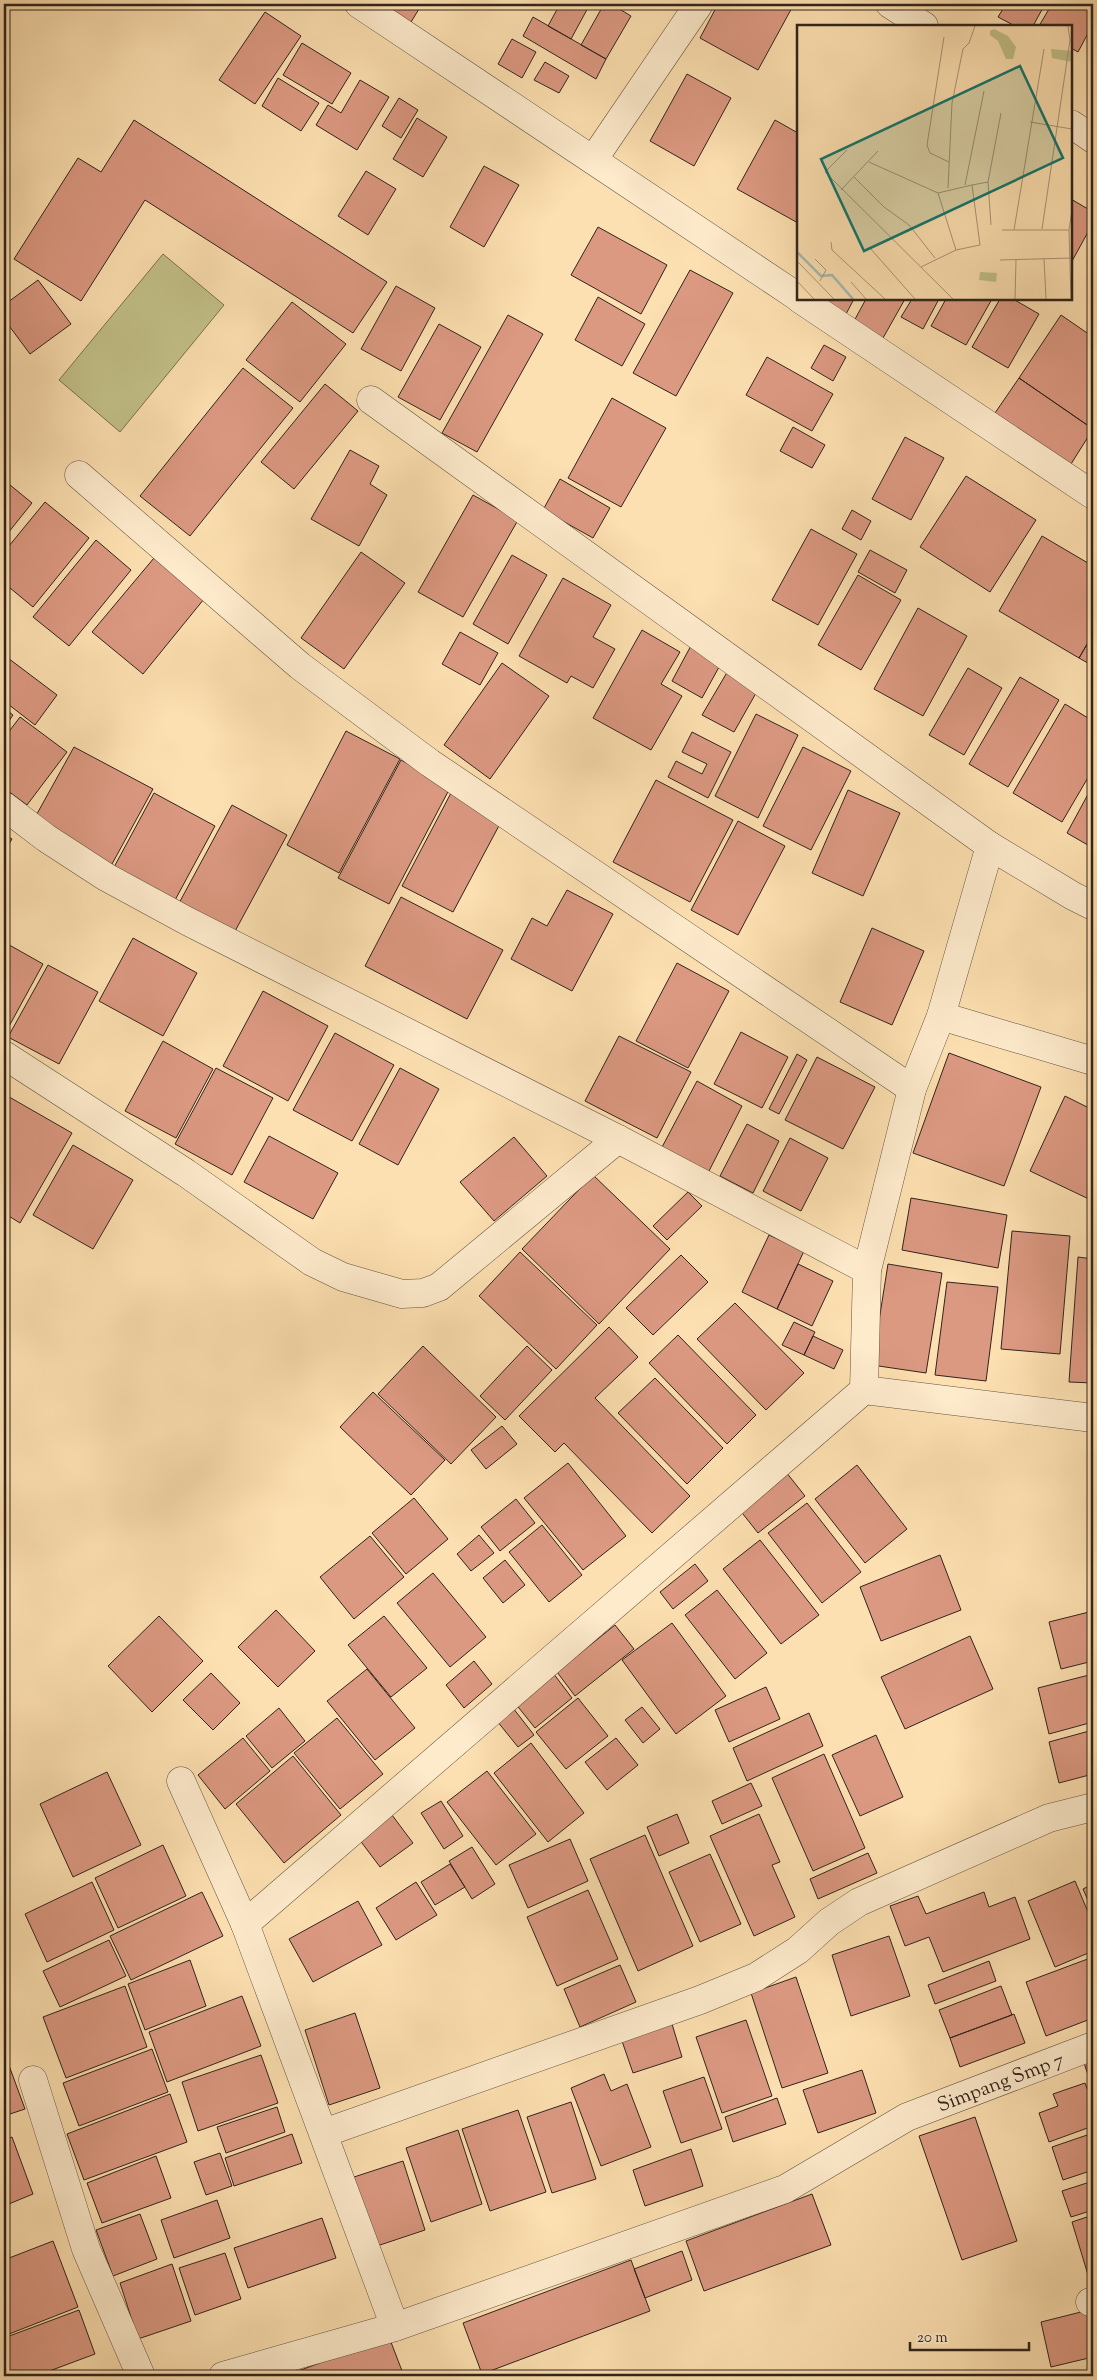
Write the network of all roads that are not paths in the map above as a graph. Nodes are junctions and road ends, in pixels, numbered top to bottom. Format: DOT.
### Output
graph roads {
  1 [pos="360,4"];
  2 [pos="699,4"];
  3 [pos="890,4"];
  4 [pos="922,25"];
  5 [pos="1072,125"];
  6 [pos="1093,138"];
  7 [pos="593,160"];
  8 [pos="797,297"];
  9 [pos="802,300"];
  10 [pos="371,400"];
  11 [pos="79,475"];
  12 [pos="1093,495"];
  13 [pos="4,806"];
  14 [pos="990,846"];
  15 [pos="1093,906"];
  16 [pos="941,1016"];
  17 [pos="4,1054"];
  18 [pos="1093,1062"];
  19 [pos="912,1089"];
  20 [pos="618,1139"];
  21 [pos="867,1270"];
  22 [pos="864,1390"];
  23 [pos="1093,1418"];
  24 [pos="181,1781"];
  25 [pos="1093,1807"];
  26 [pos="245,1924"];
  27 [pos="1093,2046"];
  28 [pos="33,2080"];
  29 [pos="324,2132"];
  30 [pos="395,2327"];
  31 [pos="141,2376"];
  32 [pos="223,2376"];
  1 -- 7 [label="street"];
  2 -- 7 [label="street"];
  3 -- 4 [label="street"];
  5 -- 6 [label="street"];
  7 -- 8 [label="street"];
  9 -- 12 [label="street"];
  10 -- 14 [label="street"];
  11 -- 19 [label="street"];
  13 -- 20 [label="street"];
  14 -- 15 [label="street"];
  14 -- 16 [label="street"];
  16 -- 18 [label="street"];
  16 -- 19 [label="street"];
  17 -- 20 [label="street"];
  19 -- 21 [label="street"];
  20 -- 21 [label="street"];
  21 -- 22 [label="street"];
  22 -- 23 [label="street"];
  22 -- 26 [label="street"];
  24 -- 26 [label="street"];
  25 -- 29 [label="street"];
  26 -- 29 [label="street"];
  27 -- 30 [label="street, Simpang Smp 7"];
  28 -- 31 [label="street"];
  29 -- 30 [label="street"];
  30 -- 32 [label="street, Simpang Smp 7"];
}
